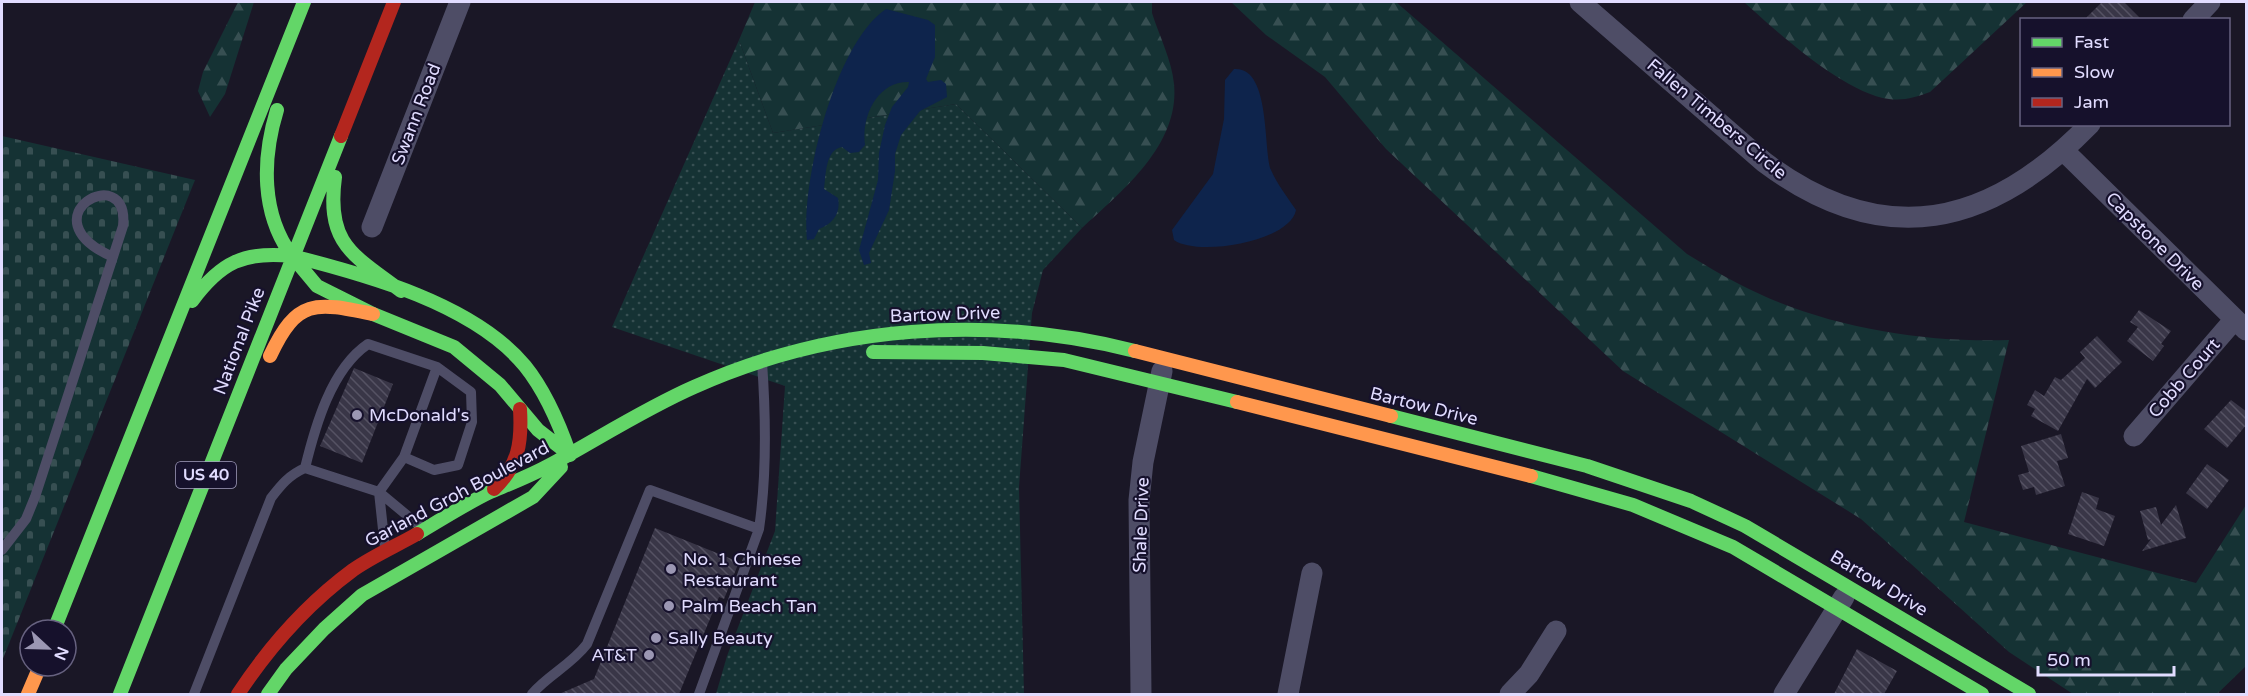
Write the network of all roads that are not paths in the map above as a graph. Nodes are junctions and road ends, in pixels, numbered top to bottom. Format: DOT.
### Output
graph roads {
  1 [pos="304,2"];
  2 [pos="318,2"];
  3 [pos="394,2"];
  4 [pos="460,2"];
  5 [pos="1580,2"];
  6 [pos="2210,2"];
  7 [pos="2195,18"];
  8 [pos="290,77"];
  9 [pos="282,98"];
  10 [pos="348,116"];
  11 [pos="2088,126"];
  12 [pos="2064,151"];
  13 [pos="372,227"];
  14 [pos="292,256"];
  15 [pos="112,257"];
  16 [pos="400,291"];
  17 [pos="373,314"];
  18 [pos="2240,325"];
  19 [pos="171,333"];
  20 [pos="1166,358"];
  21 [pos="762,359"];
  22 [pos="436,368"];
  23 [pos="264,372"];
  24 [pos="1160,383"];
  25 [pos="520,409"];
  26 [pos="2134,436"];
  27 [pos="570,455"];
  28 [pos="404,457"];
  29 [pos="305,468"];
  30 [pos="379,492"];
  31 [pos="488,494"];
  32 [pos="206,517"];
  33 [pos="424,530"];
  34 [pos="759,530"];
  35 [pos="2,550"];
  36 [pos="386,552"];
  37 [pos="1312,573"];
  38 [pos="1851,587"];
  39 [pos="1835,609"];
  40 [pos="59,618"];
  41 [pos="1556,631"];
  42 [pos="35,678"];
  43 [pos="28,694"];
  44 [pos="120,694"];
  45 [pos="134,694"];
  46 [pos="194,694"];
  47 [pos="238,694"];
  48 [pos="268,694"];
  49 [pos="532,694"];
  50 [pos="699,694"];
  51 [pos="1141,694"];
  52 [pos="1288,694"];
  53 [pos="1510,694"];
  54 [pos="1784,694"];
  55 [pos="1982,694"];
  56 [pos="2029,694"];
  1 -- 19 [label="street"];
  2 -- 8 [label="street"];
  3 -- 10 [label="street, National Pike / US 40"];
  4 -- 13 [label="street, Swann Road"];
  5 -- 12 [label="street, Fallen Timbers Circle"];
  6 -- 7 [label="street"];
  9 -- 14 [label="street"];
  10 -- 14 [label="street, National Pike / US 40"];
  10 -- 16 [label="street"];
  11 -- 12 [label="street, Fallen Timbers Circle"];
  12 -- 18 [label="street, Capstone Drive"];
  14 -- 16 [label="street, Garland Groh Boulevard"];
  14 -- 17 [label="street, Garland Groh Boulevard"];
  14 -- 19 [label="street"];
  14 -- 44 [label="street, National Pike / US 40"];
  15 -- 15 [label="lane"];
  15 -- 35 [label="lane"];
  16 -- 27 [label="street, Garland Groh Boulevard"];
  17 -- 23 [label="street"];
  17 -- 25 [label="street, Garland Groh Boulevard"];
  18 -- 26 [label="street, Cobb Court"];
  19 -- 40 [label="street"];
  20 -- 21 [label="street, Bartow Drive"];
  20 -- 24 [label="street, Shale Drive"];
  20 -- 38 [label="street, Bartow Drive"];
  21 -- 24 [label="street, Bartow Drive"];
  21 -- 27 [label="street, Bartow Drive"];
  21 -- 34 [label="lane"];
  22 -- 28 [label="lane"];
  22 -- 28 [label="lane"];
  22 -- 29 [label="lane"];
  24 -- 39 [label="street, Bartow Drive"];
  24 -- 51 [label="street, Shale Drive"];
  25 -- 27 [label="street, Garland Groh Boulevard"];
  25 -- 31 [label="street"];
  27 -- 31 [label="street, Garland Groh Boulevard"];
  27 -- 48 [label="street, Garland Groh Boulevard"];
  28 -- 30 [label="lane"];
  29 -- 30 [label="lane"];
  29 -- 46 [label="lane"];
  30 -- 33 [label="lane"];
  30 -- 36 [label="lane"];
  31 -- 33 [label="street, Garland Groh Boulevard"];
  32 -- 45 [label="street"];
  33 -- 36 [label="street, Garland Groh Boulevard"];
  34 -- 49 [label="lane"];
  34 -- 50 [label="lane"];
  36 -- 47 [label="street, Garland Groh Boulevard"];
  37 -- 52 [label="street"];
  38 -- 39 [label="street"];
  38 -- 56 [label="street, Bartow Drive"];
  39 -- 54 [label="street"];
  39 -- 55 [label="street, Bartow Drive"];
  41 -- 53 [label="street"];
  42 -- 43 [label="street"];
}
